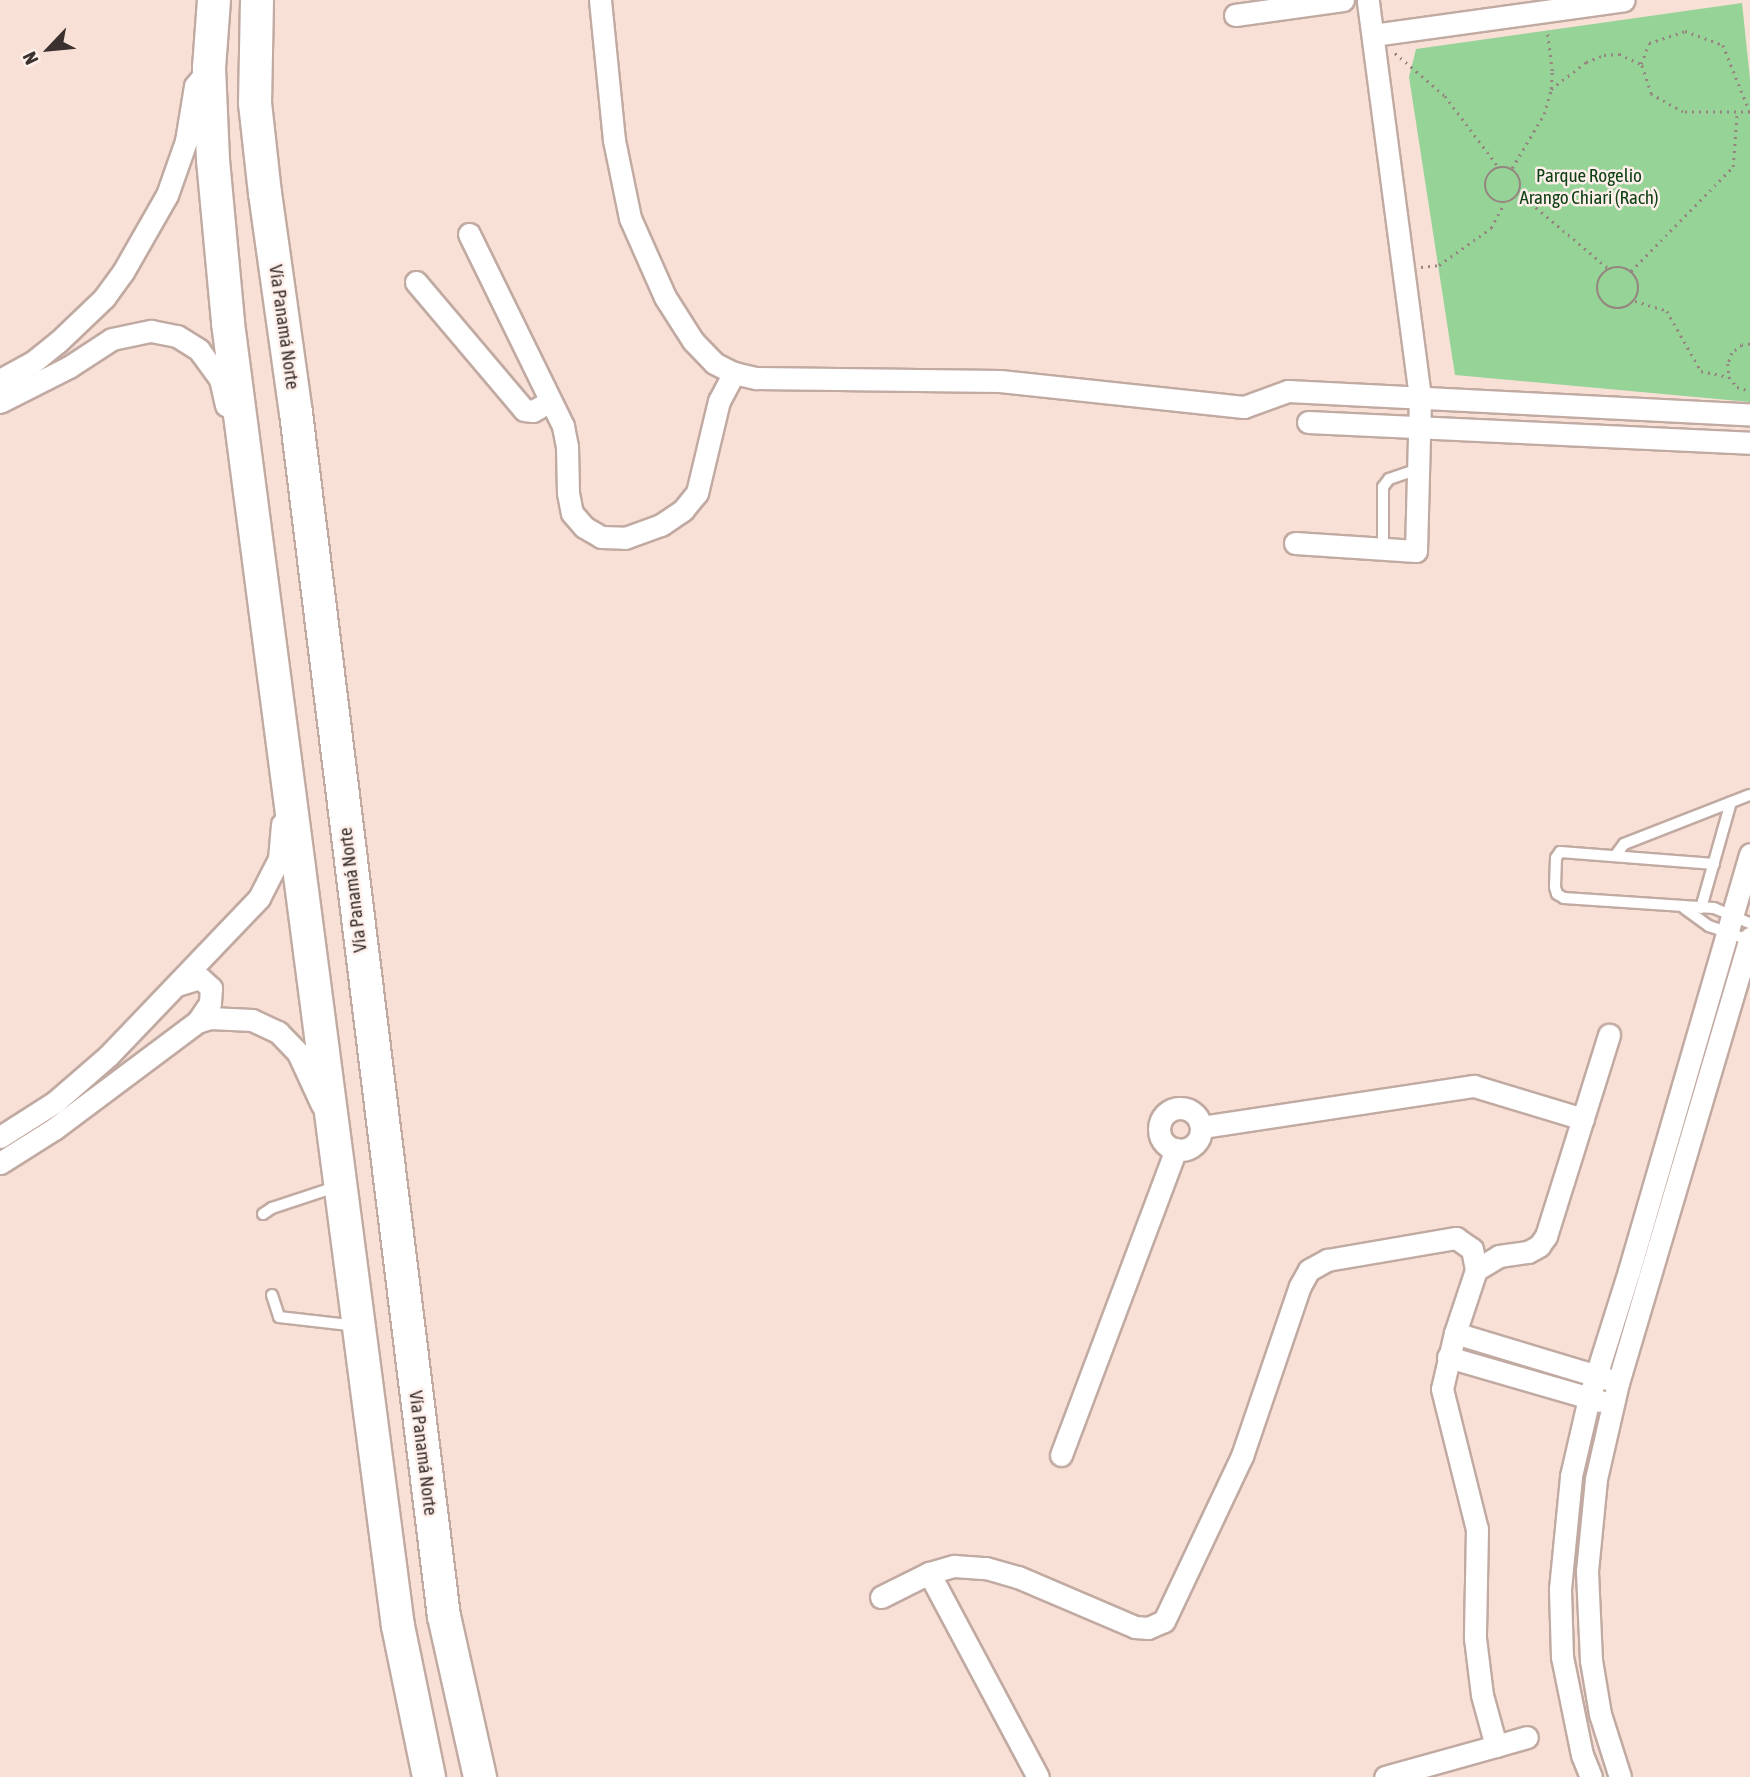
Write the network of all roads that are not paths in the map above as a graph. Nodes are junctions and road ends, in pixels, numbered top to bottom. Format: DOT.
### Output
graph roads {
  1 [pos="214,0"];
  2 [pos="257,0"];
  3 [pos="600,0"];
  4 [pos="1343,0"];
  5 [pos="1368,0"];
  6 [pos="1624,0"];
  7 [pos="1235,15"];
  8 [pos="1374,40"];
  9 [pos="209,68"];
  10 [pos="470,234"];
  11 [pos="416,282"];
  12 [pos="734,373"];
  13 [pos="0,380"];
  14 [pos="1419,397"];
  15 [pos="550,401"];
  16 [pos="0,402"];
  17 [pos="1750,414"];
  18 [pos="1308,422"];
  19 [pos="1419,426"];
  20 [pos="1750,443"];
  21 [pos="246,460"];
  22 [pos="1418,469"];
  23 [pos="1295,543"];
  24 [pos="1383,549"];
  25 [pos="288,781"];
  26 [pos="1750,795"];
  27 [pos="1731,802"];
  28 [pos="1750,854"];
  29 [pos="1615,856"];
  30 [pos="1714,864"];
  31 [pos="1684,908"];
  32 [pos="1701,908"];
  33 [pos="1735,923"];
  34 [pos="1750,939"];
  35 [pos="173,988"];
  36 [pos="197,1022"];
  37 [pos="1609,1035"];
  38 [pos="1583,1119"];
  39 [pos="1202,1127"];
  40 [pos="6,1134"];
  41 [pos="334,1136"];
  42 [pos="25,1148"];
  43 [pos="1176,1149"];
  44 [pos="0,1163"];
  45 [pos="341,1185"];
  46 [pos="263,1214"];
  47 [pos="1476,1270"];
  48 [pos="272,1295"];
  49 [pos="360,1326"];
  50 [pos="1455,1333"];
  51 [pos="1448,1357"];
  52 [pos="1595,1376"];
  53 [pos="1618,1383"];
  54 [pos="1589,1398"];
  55 [pos="1612,1405"];
  56 [pos="1061,1455"];
  57 [pos="929,1573"];
  58 [pos="881,1597"];
  59 [pos="1527,1737"];
  60 [pos="1496,1746"];
  61 [pos="429,1777"];
  62 [pos="480,1777"];
  63 [pos="1038,1777"];
  64 [pos="1385,1777"];
  65 [pos="1591,1777"];
  66 [pos="1620,1777"];
  1 -- 9 [label="main road"];
  2 -- 62 [label="main road, Vía Panamá Norte"];
  3 -- 12 [label="street"];
  4 -- 7 [label="street"];
  5 -- 8 [label="street"];
  6 -- 8 [label="street"];
  8 -- 14 [label="street"];
  9 -- 13 [label="street"];
  9 -- 21 [label="main road"];
  10 -- 15 [label="street"];
  11 -- 15 [label="street"];
  12 -- 14 [label="street"];
  12 -- 15 [label="street"];
  14 -- 17 [label="street"];
  14 -- 19 [label="street"];
  16 -- 21 [label="street"];
  18 -- 19 [label="street"];
  19 -- 20 [label="street"];
  19 -- 22 [label="street"];
  21 -- 25 [label="main road"];
  22 -- 24 [label="lane"];
  22 -- 24 [label="street"];
  23 -- 24 [label="street"];
  25 -- 35 [label="street"];
  25 -- 41 [label="main road"];
  26 -- 27 [label="lane"];
  27 -- 29 [label="lane"];
  27 -- 30 [label="lane"];
  28 -- 33 [label="street"];
  29 -- 30 [label="lane"];
  29 -- 31 [label="lane"];
  30 -- 32 [label="lane"];
  31 -- 32 [label="lane"];
  31 -- 33 [label="lane"];
  32 -- 33 [label="lane"];
  33 -- 34 [label="lane"];
  33 -- 52 [label="street"];
  34 -- 53 [label="street"];
  35 -- 36 [label="street"];
  35 -- 40 [label="street"];
  36 -- 41 [label="street"];
  36 -- 42 [label="street"];
  37 -- 38 [label="street"];
  38 -- 39 [label="street"];
  38 -- 47 [label="street"];
  39 -- 43 [label="street"];
  39 -- 43 [label="street"];
  40 -- 42 [label="street"];
  41 -- 45 [label="main road"];
  42 -- 44 [label="street"];
  43 -- 56 [label="street"];
  45 -- 46 [label="lane"];
  45 -- 49 [label="main road"];
  47 -- 50 [label="street"];
  47 -- 57 [label="street"];
  48 -- 49 [label="lane"];
  49 -- 61 [label="main road"];
  50 -- 51 [label="street"];
  50 -- 52 [label="street"];
  51 -- 54 [label="street"];
  51 -- 60 [label="street"];
  52 -- 53 [label="street"];
  52 -- 54 [label="street"];
  53 -- 55 [label="street"];
  54 -- 55 [label="street"];
  54 -- 65 [label="street"];
  55 -- 66 [label="street"];
  57 -- 58 [label="street"];
  57 -- 63 [label="street"];
  59 -- 60 [label="street"];
  60 -- 64 [label="street"];
}
